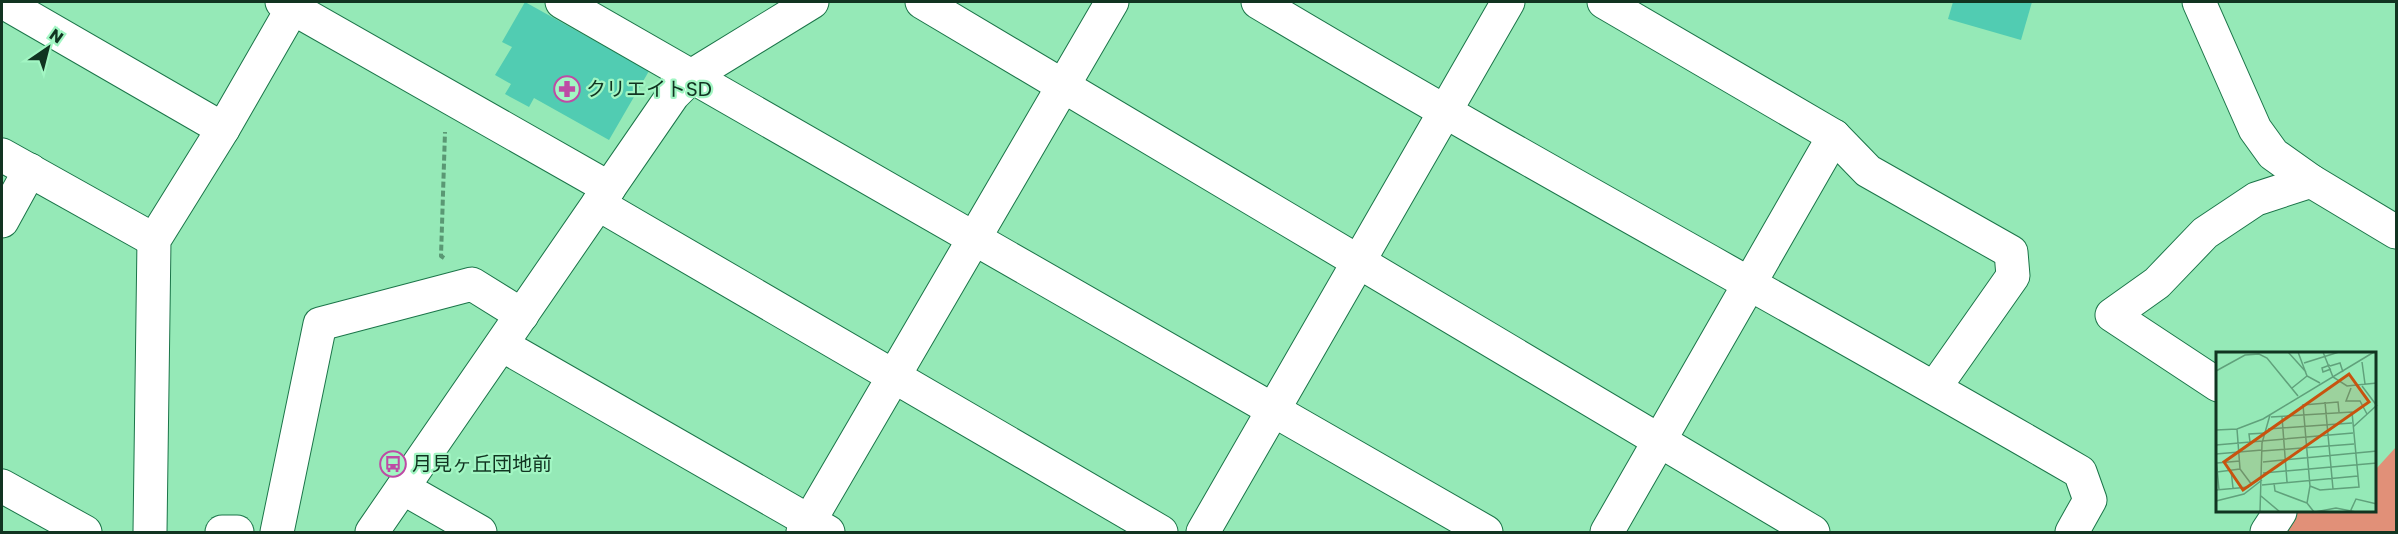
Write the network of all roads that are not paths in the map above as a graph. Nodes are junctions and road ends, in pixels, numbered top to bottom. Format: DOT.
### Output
graph roads {
  1 [pos="3,2"];
  2 [pos="562,2"];
  3 [pos="812,2"];
  4 [pos="922,2"];
  5 [pos="1112,2"];
  6 [pos="1258,2"];
  7 [pos="1508,2"];
  8 [pos="1604,2"];
  9 [pos="2199,2"];
  10 [pos="290,3"];
  11 [pos="693,75"];
  12 [pos="1063,85"];
  13 [pos="1444,113"];
  14 [pos="224,129"];
  15 [pos="1834,136"];
  16 [pos="2,155"];
  17 [pos="30,171"];
  18 [pos="2311,181"];
  19 [pos="604,196"];
  20 [pos="2,221"];
  21 [pos="2397,232"];
  22 [pos="974,238"];
  23 [pos="154,240"];
  24 [pos="1359,261"];
  25 [pos="1749,282"];
  26 [pos="522,315"];
  27 [pos="502,345"];
  28 [pos="894,377"];
  29 [pos="2216,384"];
  30 [pos="1935,387"];
  31 [pos="1273,410"];
  32 [pos="1659,441"];
  33 [pos="2,486"];
  34 [pos="403,488"];
  35 [pos="2279,513"];
  36 [pos="813,529"];
  37 [pos="85,532"];
  38 [pos="150,532"];
  39 [pos="222,532"];
  40 [pos="237,532"];
  41 [pos="277,532"];
  42 [pos="372,532"];
  43 [pos="480,532"];
  44 [pos="1161,532"];
  45 [pos="1203,532"];
  46 [pos="1486,532"];
  47 [pos="1607,532"];
  48 [pos="1813,532"];
  49 [pos="2072,532"];
  50 [pos="2267,532"];
  1 -- 14 [label="street"];
  2 -- 11 [label="street"];
  3 -- 11 [label="street"];
  4 -- 12 [label="street"];
  5 -- 12 [label="street"];
  6 -- 13 [label="street"];
  7 -- 13 [label="street"];
  8 -- 15 [label="street"];
  9 -- 18 [label="street"];
  10 -- 14 [label="street"];
  10 -- 19 [label="street"];
  11 -- 19 [label="street"];
  11 -- 22 [label="street"];
  12 -- 22 [label="street"];
  12 -- 24 [label="street"];
  13 -- 24 [label="street"];
  13 -- 25 [label="street"];
  14 -- 23 [label="street"];
  15 -- 25 [label="street"];
  15 -- 30 [label="street"];
  16 -- 17 [label="street"];
  17 -- 20 [label="street"];
  17 -- 23 [label="street"];
  18 -- 21 [label="street"];
  18 -- 29 [label="street"];
  19 -- 26 [label="street"];
  19 -- 28 [label="street"];
  22 -- 28 [label="street"];
  22 -- 31 [label="street"];
  23 -- 38 [label="street"];
  24 -- 31 [label="street"];
  24 -- 32 [label="street"];
  25 -- 30 [label="street"];
  25 -- 32 [label="street"];
  26 -- 27 [label="street"];
  26 -- 41 [label="street"];
  27 -- 34 [label="street"];
  27 -- 36 [label="street"];
  28 -- 36 [label="street"];
  28 -- 44 [label="street"];
  30 -- 49 [label="street"];
  31 -- 45 [label="street"];
  31 -- 46 [label="street"];
  32 -- 47 [label="street"];
  32 -- 48 [label="street"];
  33 -- 37 [label="street"];
  34 -- 42 [label="street"];
  34 -- 43 [label="street"];
  35 -- 50 [label="street"];
  39 -- 40 [label="street"];
}
